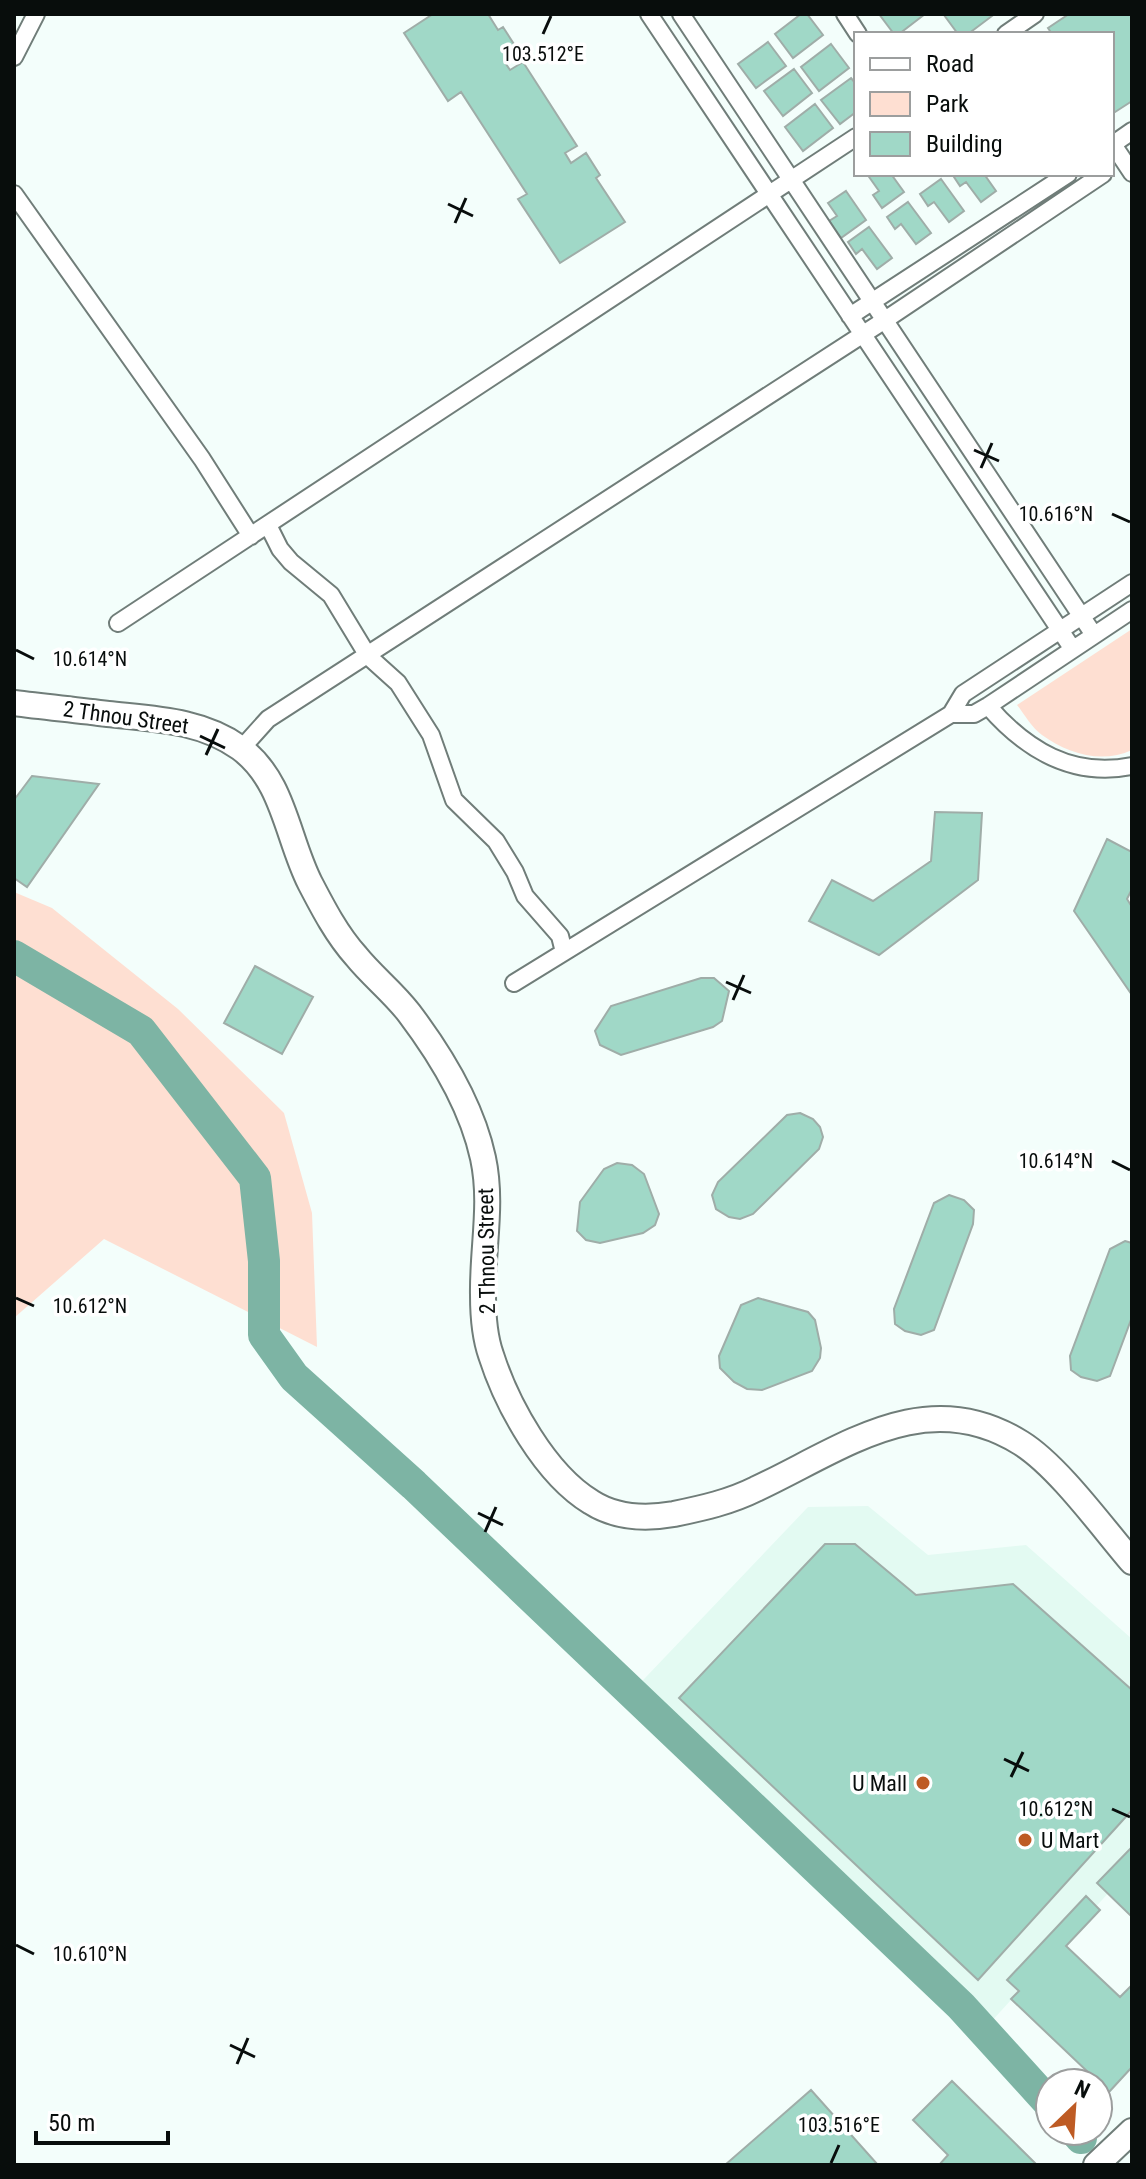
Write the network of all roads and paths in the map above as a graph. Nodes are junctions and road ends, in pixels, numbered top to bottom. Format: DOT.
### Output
graph roads {
  1 [pos="36,14"];
  2 [pos="671,14"];
  3 [pos="681,14"];
  4 [pos="845,14"];
  5 [pos="1029,16"];
  6 [pos="652,19"];
  7 [pos="857,32"];
  8 [pos="1009,32"];
  9 [pos="14,57"];
  10 [pos="1132,131"];
  11 [pos="854,138"];
  12 [pos="1114,143"];
  13 [pos="1114,147"];
  14 [pos="1125,164"];
  15 [pos="1065,176"];
  16 [pos="1100,176"];
  17 [pos="792,181"];
  18 [pos="14,194"];
  19 [pos="770,196"];
  20 [pos="873,302"];
  21 [pos="850,316"];
  22 [pos="885,320"];
  23 [pos="862,334"];
  24 [pos="268,525"];
  25 [pos="251,536"];
  26 [pos="1132,583"];
  27 [pos="1132,610"];
  28 [pos="1081,616"];
  29 [pos="118,623"];
  30 [pos="1059,629"];
  31 [pos="1094,635"];
  32 [pos="1072,648"];
  33 [pos="368,656"];
  34 [pos="14,703"];
  35 [pos="988,706"];
  36 [pos="951,714"];
  37 [pos="241,749"];
  38 [pos="1131,766"];
  39 [pos="564,952"];
  40 [pos="514,983"];
  41 [pos="1132,1562"];
  42 [pos="1124,2139"];
  43 [pos="1096,2165"];
  1 -- 9 [label="street"];
  2 -- 6 [label="street"];
  3 -- 17 [label="street"];
  4 -- 7 [label="street"];
  5 -- 8 [label="street"];
  6 -- 19 [label="street"];
  10 -- 12 [label="street"];
  11 -- 17 [label="street"];
  13 -- 14 [label="street"];
  15 -- 20 [label="street"];
  16 -- 22 [label="street"];
  17 -- 19 [label="street"];
  17 -- 20 [label="street"];
  18 -- 25 [label="street"];
  19 -- 21 [label="street"];
  19 -- 24 [label="street"];
  20 -- 21 [label="street"];
  20 -- 22 [label="street"];
  21 -- 23 [label="street"];
  22 -- 23 [label="street"];
  22 -- 28 [label="street"];
  23 -- 30 [label="street"];
  23 -- 33 [label="street"];
  24 -- 25 [label="street"];
  24 -- 33 [label="street"];
  25 -- 29 [label="street"];
  26 -- 28 [label="street"];
  27 -- 31 [label="street"];
  28 -- 30 [label="street"];
  28 -- 31 [label="street"];
  30 -- 32 [label="street"];
  30 -- 36 [label="street"];
  31 -- 32 [label="street"];
  32 -- 35 [label="street"];
  33 -- 37 [label="street"];
  33 -- 39 [label="street"];
  34 -- 37 [label="main road, 2 Thnou Street"];
  35 -- 36 [label="street"];
  35 -- 38 [label="street"];
  36 -- 39 [label="street"];
  37 -- 41 [label="main road, 2 Thnou Street"];
  39 -- 40 [label="street"];
  42 -- 43 [label="main road"];
}
